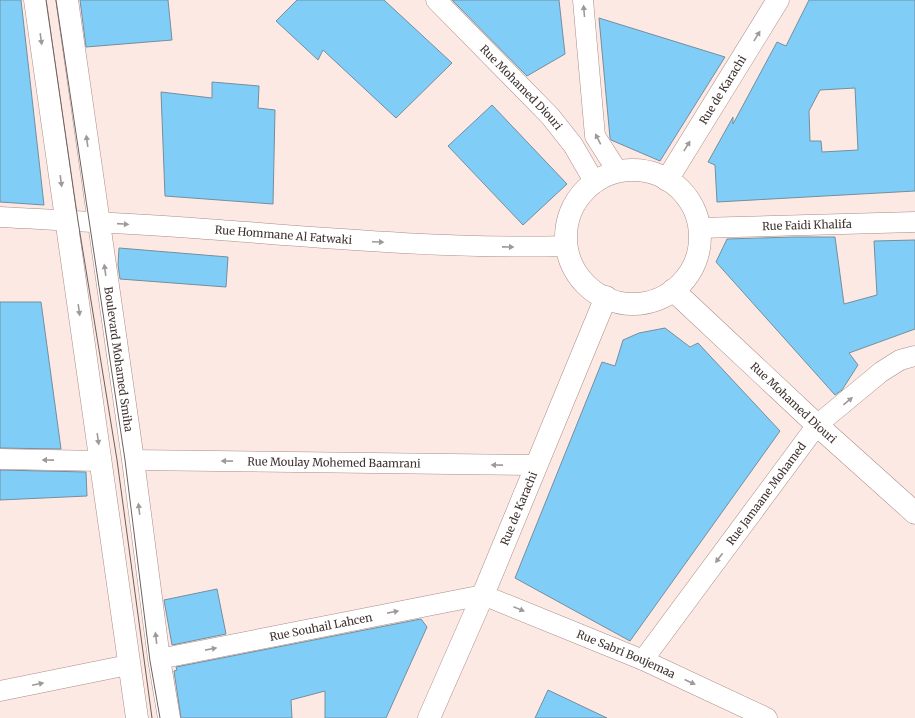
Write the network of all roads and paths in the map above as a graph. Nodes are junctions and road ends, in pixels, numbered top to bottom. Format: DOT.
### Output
graph roads {
  1 [pos="35,0"];
  2 [pos="67,0"];
  3 [pos="436,0"];
  4 [pos="583,0"];
  5 [pos="778,0"];
  6 [pos="618,172"];
  7 [pos="667,180"];
  8 [pos="595,183"];
  9 [pos="0,217"];
  10 [pos="66,221"];
  11 [pos="98,222"];
  12 [pos="915,222"];
  13 [pos="699,228"];
  14 [pos="567,246"];
  15 [pos="673,290"];
  16 [pos="606,298"];
  17 [pos="915,356"];
  18 [pos="817,425"];
  19 [pos="0,459"];
  20 [pos="133,460"];
  21 [pos="101,461"];
  22 [pos="536,465"];
  23 [pos="915,513"];
  24 [pos="483,595"];
  25 [pos="159,659"];
  26 [pos="643,660"];
  27 [pos="128,665"];
  28 [pos="0,691"];
  29 [pos="137,718"];
  30 [pos="169,718"];
  31 [pos="429,718"];
  32 [pos="767,718"];
  1 -- 10 [label="street, one-way"];
  11 -- 2 [label="street, Boulevard Mohamed Smiha, one-way"];
  3 -- 8 [label="street, Rue Mohamed Diouri"];
  6 -- 4 [label="street, one-way"];
  7 -- 5 [label="street, Rue de Karachi, one-way"];
  6 -- 7 [label="street"];
  6 -- 8 [label="street"];
  7 -- 13 [label="street"];
  8 -- 14 [label="street"];
  9 -- 10 [label="street, Rue Hommane Al Fatwaki"];
  10 -- 11 [label="street, Rue Hommane Al Fatwaki"];
  10 -- 21 [label="street, one-way"];
  11 -- 14 [label="street, Rue Hommane Al Fatwaki, one-way"];
  20 -- 11 [label="street, Boulevard Mohamed Smiha, one-way"];
  12 -- 13 [label="street, Rue Faidi Khalifa"];
  13 -- 15 [label="street"];
  14 -- 16 [label="street"];
  15 -- 16 [label="street"];
  15 -- 18 [label="street, Rue Mohamed Diouri"];
  16 -- 22 [label="street, Rue de Karachi"];
  18 -- 17 [label="street, Rue Jamaane Mohamed, one-way"];
  18 -- 23 [label="street, Rue Mohamed Diouri"];
  18 -- 26 [label="street, Rue Jamaane Mohamed, one-way"];
  21 -- 19 [label="street, one-way"];
  22 -- 20 [label="street, Rue Moulay Mohemed Baamrani, one-way"];
  25 -- 20 [label="street, Boulevard Mohamed Smiha, one-way"];
  21 -- 27 [label="street"];
  22 -- 24 [label="street, Rue de Karachi"];
  25 -- 24 [label="street, Rue Souhail Lahcen, one-way"];
  24 -- 26 [label="street, Rue Sabri Boujemaa, one-way"];
  24 -- 31 [label="street, Rue de Karachi"];
  25 -- 30 [label="street, Boulevard Mohamed Smiha"];
  26 -- 32 [label="street, Rue Sabri Boujemaa, one-way"];
  28 -- 27 [label="street, one-way"];
  27 -- 29 [label="street"];
}
